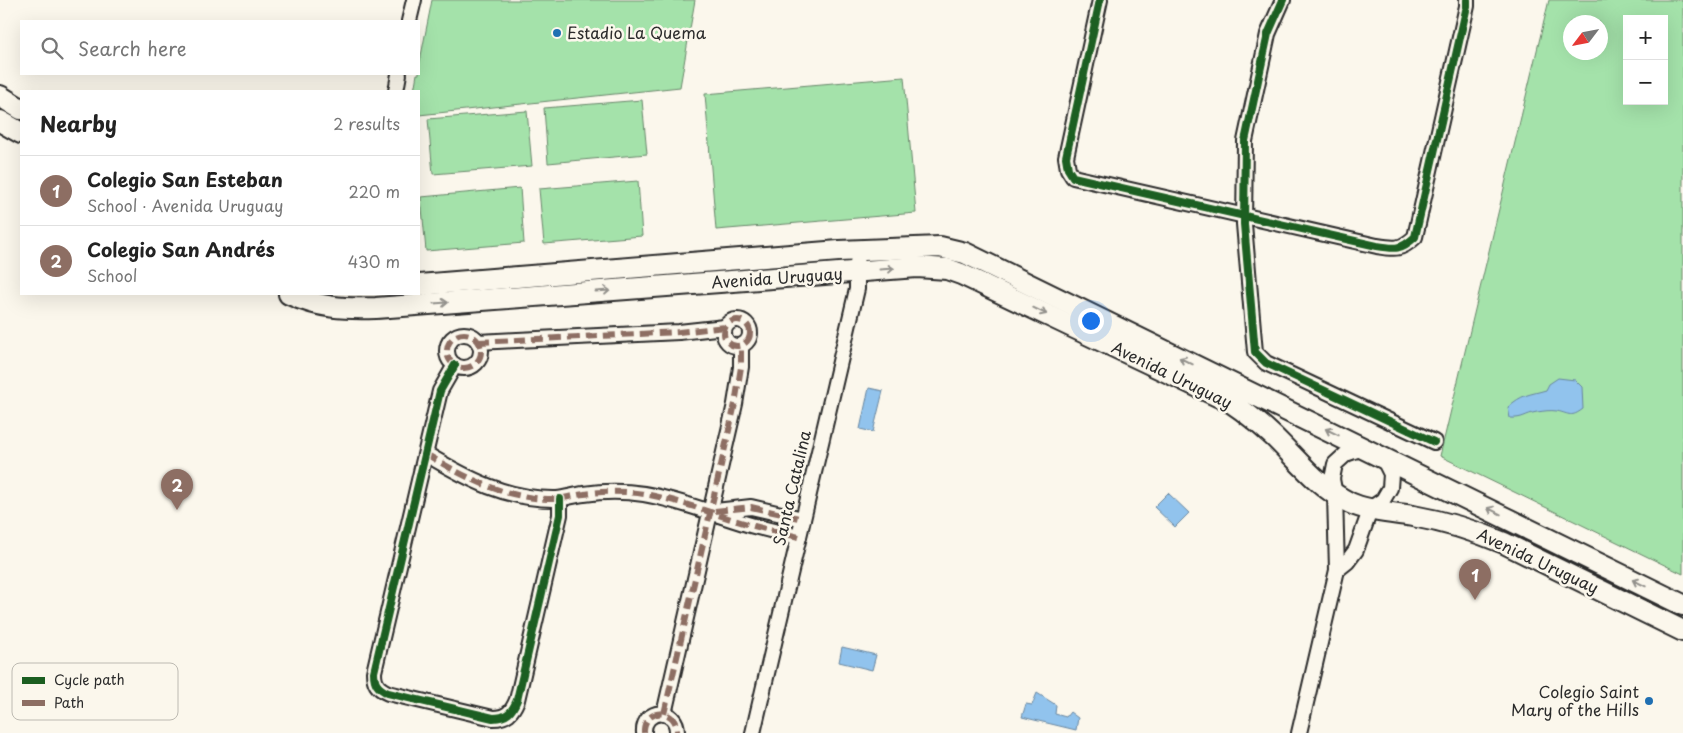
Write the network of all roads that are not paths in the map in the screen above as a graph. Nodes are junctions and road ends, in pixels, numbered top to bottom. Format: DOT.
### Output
graph roads {
  1 [pos="414,0"];
  2 [pos="1100,0"];
  3 [pos="1283,0"];
  4 [pos="1467,0"];
  5 [pos="409,20"];
  6 [pos="399,75"];
  7 [pos="396,90"];
  8 [pos="0,96"];
  9 [pos="20,108"];
  10 [pos="0,121"];
  11 [pos="20,133"];
  12 [pos="1244,216"];
  13 [pos="856,250"];
  14 [pos="857,272"];
  15 [pos="420,285"];
  16 [pos="292,295"];
  17 [pos="357,301"];
  18 [pos="725,327"];
  19 [pos="478,342"];
  20 [pos="741,346"];
  21 [pos="455,365"];
  22 [pos="1434,442"];
  23 [pos="1375,453"];
  24 [pos="426,454"];
  25 [pos="1335,495"];
  26 [pos="560,499"];
  27 [pos="1371,508"];
  28 [pos="710,511"];
  29 [pos="803,518"];
  30 [pos="799,537"];
  31 [pos="1337,570"];
  32 [pos="1683,605"];
  33 [pos="1683,632"];
  34 [pos="664,714"];
  35 [pos="644,733"];
  36 [pos="677,733"];
  37 [pos="754,733"];
  38 [pos="1299,733"];
  1 -- 5 [label="street"];
  2 -- 12 [label="street"];
  3 -- 12 [label="street"];
  4 -- 12 [label="street"];
  6 -- 7 [label="street"];
  8 -- 9 [label="main road"];
  10 -- 11 [label="main road"];
  12 -- 22 [label="street"];
  13 -- 14 [label="street, Santa Catalina"];
  13 -- 15 [label="main road, Avenida Uruguay"];
  23 -- 13 [label="main road, Avenida Uruguay, one-way"];
  17 -- 14 [label="main road, Avenida Uruguay, one-way"];
  14 -- 25 [label="main road, Avenida Uruguay, one-way"];
  14 -- 29 [label="street, Santa Catalina"];
  16 -- 17 [label="main road, Avenida Uruguay"];
  18 -- 19 [label="street"];
  18 -- 20 [label="street"];
  18 -- 20 [label="street"];
  19 -- 21 [label="street"];
  19 -- 21 [label="street"];
  20 -- 28 [label="street"];
  21 -- 24 [label="street"];
  23 -- 25 [label="street"];
  23 -- 27 [label="street"];
  32 -- 23 [label="main road, Avenida Uruguay, one-way"];
  24 -- 26 [label="street"];
  24 -- 26 [label="street"];
  25 -- 27 [label="main road, Avenida Uruguay"];
  25 -- 31 [label="street"];
  26 -- 28 [label="street"];
  27 -- 31 [label="street"];
  27 -- 33 [label="main road, Avenida Uruguay"];
  28 -- 29 [label="street"];
  28 -- 30 [label="street"];
  28 -- 34 [label="street"];
  29 -- 30 [label="street, Santa Catalina"];
  30 -- 37 [label="street, Santa Catalina"];
  31 -- 38 [label="street"];
  34 -- 35 [label="street"];
  34 -- 36 [label="street"];
}
